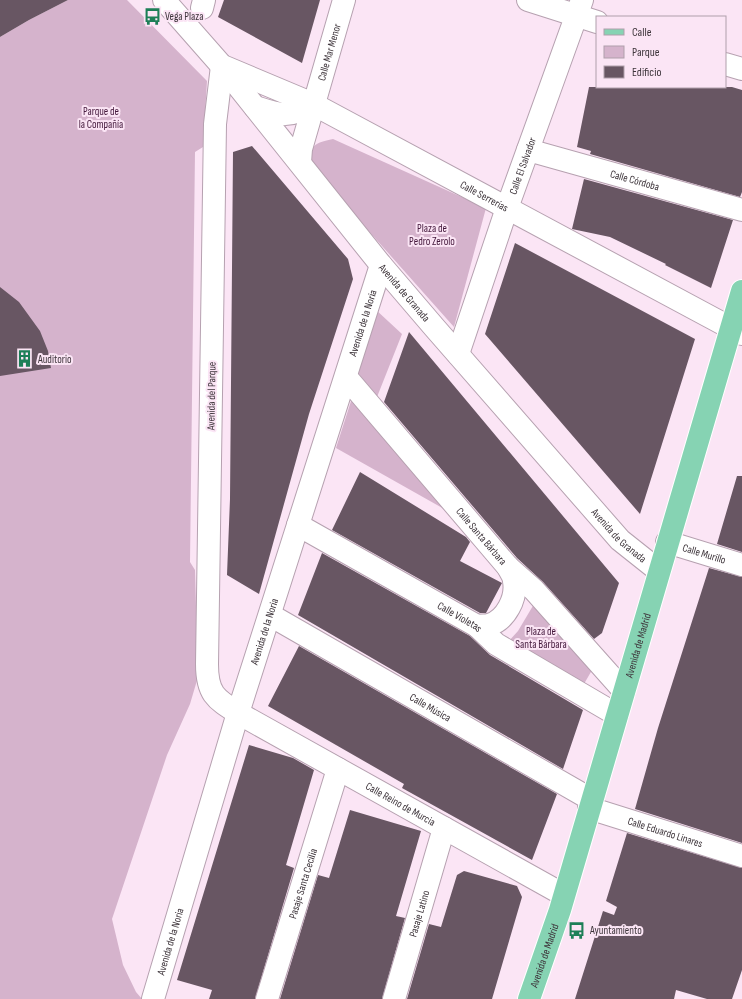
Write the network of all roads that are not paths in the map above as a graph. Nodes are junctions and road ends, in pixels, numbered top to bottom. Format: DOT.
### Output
graph roads {
  1 [pos="164,0"];
  2 [pos="344,0"];
  3 [pos="528,0"];
  4 [pos="579,8"];
  5 [pos="596,21"];
  6 [pos="726,64"];
  7 [pos="222,66"];
  8 [pos="742,69"];
  9 [pos="313,104"];
  10 [pos="255,106"];
  11 [pos="528,150"];
  12 [pos="300,162"];
  13 [pos="507,208"];
  14 [pos="742,210"];
  15 [pos="381,265"];
  16 [pos="742,291"];
  17 [pos="736,331"];
  18 [pos="458,354"];
  19 [pos="346,377"];
  20 [pos="298,525"];
  21 [pos="668,542"];
  22 [pos="742,565"];
  23 [pos="508,567"];
  24 [pos="659,571"];
  25 [pos="270,615"];
  26 [pos="477,626"];
  27 [pos="624,691"];
  28 [pos="238,713"];
  29 [pos="616,715"];
  30 [pos="338,769"];
  31 [pos="590,804"];
  32 [pos="444,828"];
  33 [pos="742,856"];
  34 [pos="564,895"];
  35 [pos="153,999"];
  36 [pos="267,999"];
  37 [pos="394,999"];
  38 [pos="529,999"];
  1 -- 7 [label="street, Avenida de Granada"];
  2 -- 9 [label="street, Calle Mar Menor"];
  3 -- 4 [label="street"];
  4 -- 5 [label="street"];
  4 -- 11 [label="street, Calle El Salvador"];
  6 -- 8 [label="street"];
  7 -- 9 [label="street, Calle Serrerías"];
  7 -- 10 [label="street, Avenida de Granada"];
  7 -- 28 [label="street, Avenida del Parque"];
  9 -- 10 [label="street"];
  9 -- 12 [label="street, Calle Mar Menor"];
  9 -- 13 [label="street, Calle Serrerías"];
  10 -- 12 [label="street, Avenida de Granada"];
  11 -- 13 [label="street, Calle El Salvador"];
  11 -- 14 [label="street, Calle Córdoba"];
  12 -- 15 [label="street, Avenida de Granada"];
  13 -- 17 [label="street, Calle Serrerías"];
  13 -- 18 [label="street, Calle El Salvador"];
  15 -- 18 [label="street, Avenida de Granada"];
  15 -- 19 [label="street, Avenida de la Noria"];
  16 -- 17 [label="main road, Avenida de Madrid"];
  17 -- 21 [label="main road, Avenida de Madrid"];
  18 -- 24 [label="street, Avenida de Granada"];
  19 -- 20 [label="street, Avenida de la Noria"];
  19 -- 23 [label="street, Calle Santa Bárbara"];
  20 -- 25 [label="street, Avenida de la Noria"];
  20 -- 26 [label="street, Calle Violetas"];
  21 -- 22 [label="street, Calle Murillo"];
  21 -- 24 [label="main road, Avenida de Madrid"];
  23 -- 26 [label="street"];
  23 -- 27 [label="street, Calle Santa Bárbara"];
  24 -- 27 [label="main road, Avenida de Madrid"];
  25 -- 28 [label="street, Avenida de la Noria"];
  25 -- 31 [label="street, Calle Música"];
  26 -- 29 [label="street, Calle Violetas"];
  27 -- 29 [label="main road, Avenida de Madrid"];
  28 -- 30 [label="street, Calle Reino de Murcia"];
  28 -- 35 [label="street, Avenida de la Noria"];
  29 -- 31 [label="main road, Avenida de Madrid"];
  30 -- 32 [label="street, Calle Reino de Murcia"];
  30 -- 36 [label="street, Pasaje Santa Cecilia"];
  31 -- 33 [label="street, Calle Eduardo Linares"];
  31 -- 34 [label="main road, Avenida de Madrid"];
  32 -- 34 [label="street, Calle Reino de Murcia"];
  32 -- 37 [label="street, Pasaje Latino"];
  34 -- 38 [label="main road, Avenida de Madrid"];
}
